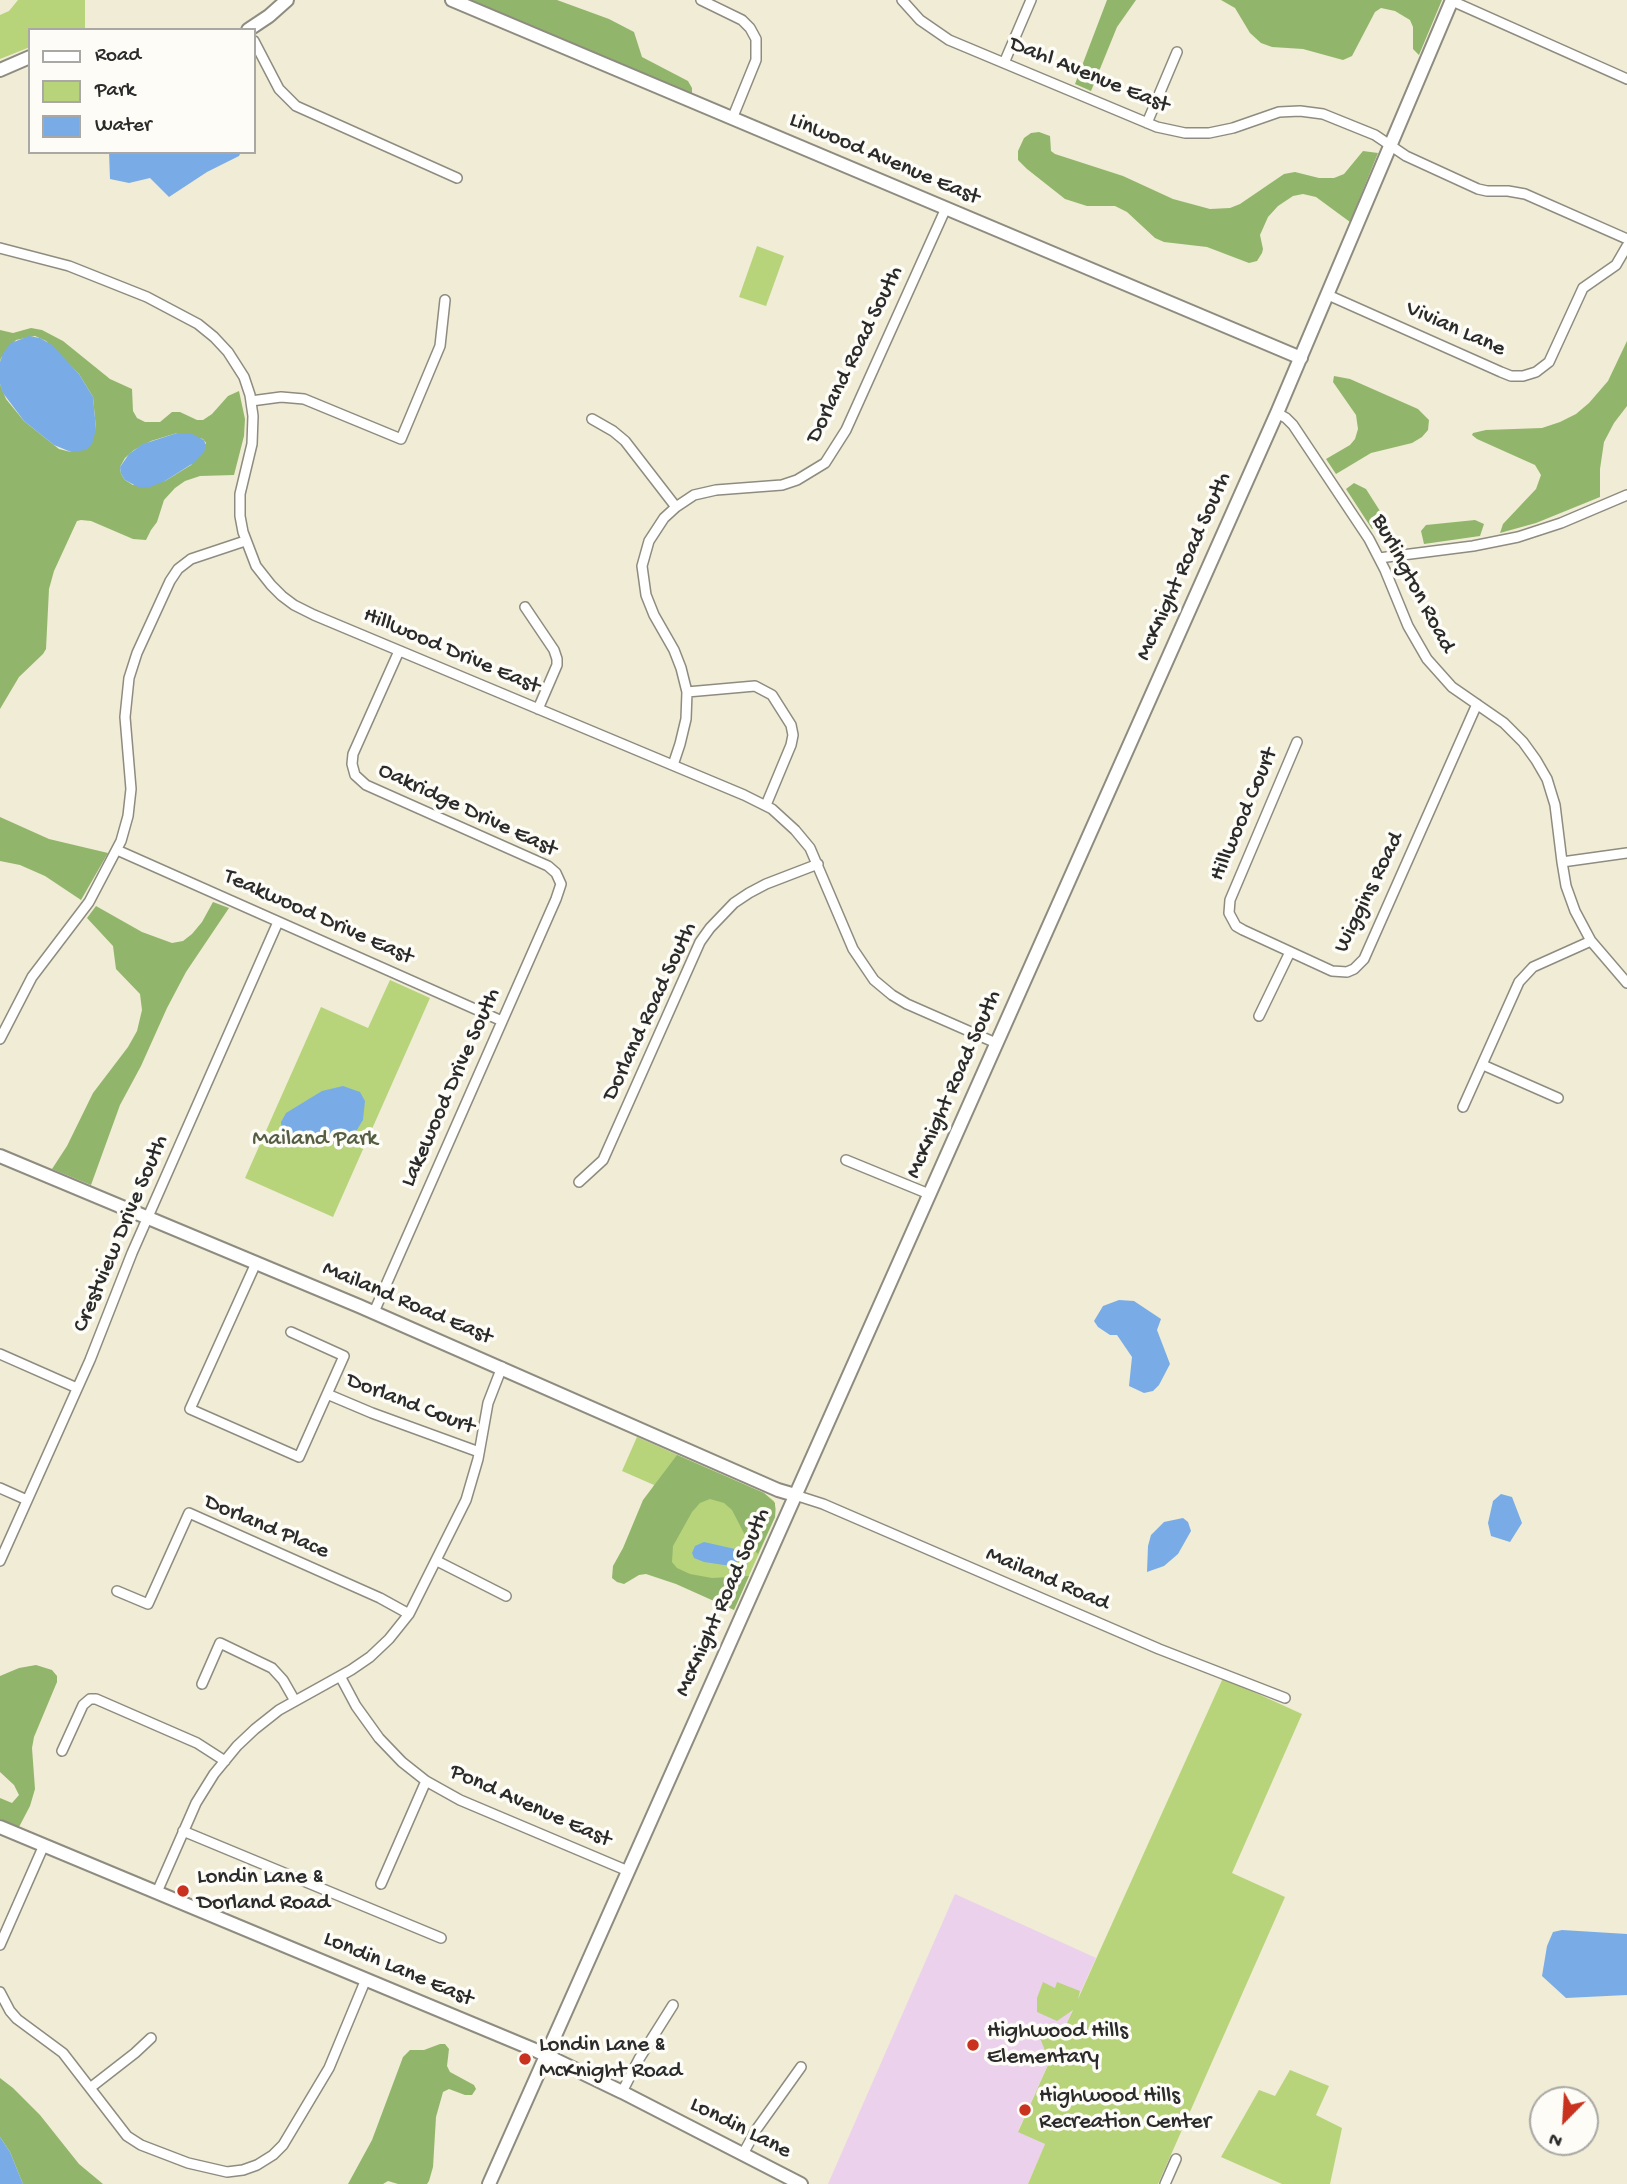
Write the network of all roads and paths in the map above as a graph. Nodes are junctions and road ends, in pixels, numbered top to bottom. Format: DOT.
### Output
graph roads {
  1 [pos="286,0"];
  2 [pos="452,0"];
  3 [pos="701,0"];
  4 [pos="902,0"];
  5 [pos="1031,0"];
  6 [pos="1452,0"];
  7 [pos="251,28"];
  8 [pos="256,45"];
  9 [pos="1177,52"];
  10 [pos="28,58"];
  11 [pos="1004,63"];
  12 [pos="0,70"];
  13 [pos="1627,79"];
  14 [pos="732,119"];
  15 [pos="1147,123"];
  16 [pos="1391,145"];
  17 [pos="457,178"];
  18 [pos="946,208"];
  19 [pos="1627,239"];
  20 [pos="1627,246"];
  21 [pos="0,248"];
  22 [pos="1328,295"];
  23 [pos="445,300"];
  24 [pos="1301,358"];
  25 [pos="251,401"];
  26 [pos="1277,413"];
  27 [pos="592,419"];
  28 [pos="1627,495"];
  29 [pos="676,507"];
  30 [pos="245,541"];
  31 [pos="1380,558"];
  32 [pos="525,607"];
  33 [pos="399,651"];
  34 [pos="687,692"];
  35 [pos="1476,704"];
  36 [pos="538,709"];
  37 [pos="1297,742"];
  38 [pos="673,765"];
  39 [pos="766,805"];
  40 [pos="117,850"];
  41 [pos="1627,853"];
  42 [pos="1562,862"];
  43 [pos="818,864"];
  44 [pos="560,878"];
  45 [pos="278,922"];
  46 [pos="1591,941"];
  47 [pos="1290,952"];
  48 [pos="1627,983"];
  49 [pos="1259,1016"];
  50 [pos="502,1021"];
  51 [pos="0,1039"];
  52 [pos="996,1043"];
  53 [pos="1483,1065"];
  54 [pos="1558,1098"];
  55 [pos="1463,1107"];
  56 [pos="0,1156"];
  57 [pos="846,1160"];
  58 [pos="579,1182"];
  59 [pos="929,1194"];
  60 [pos="148,1217"];
  61 [pos="256,1263"];
  62 [pos="374,1312"];
  63 [pos="291,1332"];
  64 [pos="0,1354"];
  65 [pos="502,1367"];
  66 [pos="77,1388"];
  67 [pos="327,1394"];
  68 [pos="479,1452"];
  69 [pos="0,1488"];
  70 [pos="795,1495"];
  71 [pos="27,1500"];
  72 [pos="0,1561"];
  73 [pos="437,1561"];
  74 [pos="117,1591"];
  75 [pos="506,1596"];
  76 [pos="409,1614"];
  77 [pos="340,1676"];
  78 [pos="202,1684"];
  79 [pos="1285,1698"];
  80 [pos="295,1701"];
  81 [pos="62,1751"];
  82 [pos="225,1761"];
  83 [pos="426,1781"];
  84 [pos="0,1827"];
  85 [pos="183,1831"];
  86 [pos="44,1845"];
  87 [pos="628,1871"];
  88 [pos="382,1884"];
  89 [pos="157,1892"];
  90 [pos="441,1938"];
  91 [pos="0,1945"];
  92 [pos="366,1979"];
  93 [pos="0,1992"];
  94 [pos="673,2006"];
  95 [pos="151,2038"];
  96 [pos="546,2056"];
  97 [pos="801,2067"];
  98 [pos="90,2088"];
  99 [pos="622,2092"];
  100 [pos="743,2154"];
  101 [pos="1175,2159"];
  102 [pos="489,2184"];
  103 [pos="801,2184"];
  104 [pos="1165,2184"];
  1 -- 7 [label="street"];
  2 -- 14 [label="street, Linwood Avenue East"];
  3 -- 14 [label="street"];
  4 -- 11 [label="street, Dahl Avenue East"];
  5 -- 11 [label="street"];
  6 -- 13 [label="street"];
  6 -- 16 [label="street, McKnight Road South"];
  8 -- 17 [label="street"];
  9 -- 15 [label="street"];
  10 -- 12 [label="street"];
  11 -- 15 [label="street, Dahl Avenue East"];
  14 -- 18 [label="street, Linwood Avenue East"];
  15 -- 16 [label="street, Dahl Avenue East"];
  16 -- 19 [label="street, Dahl Avenue East"];
  16 -- 22 [label="street, McKnight Road South"];
  18 -- 24 [label="street, Linwood Avenue East"];
  18 -- 29 [label="street, Dorland Road South"];
  20 -- 22 [label="street, Vivian Lane"];
  21 -- 25 [label="street, Hillwood Drive East"];
  22 -- 24 [label="street, McKnight Road South"];
  23 -- 25 [label="street"];
  24 -- 26 [label="street, McKnight Road South"];
  25 -- 30 [label="street, Hillwood Drive East"];
  26 -- 31 [label="street, Burlington Road"];
  26 -- 52 [label="street, McKnight Road South"];
  27 -- 29 [label="street"];
  28 -- 31 [label="street"];
  29 -- 34 [label="street, Dorland Road South"];
  30 -- 33 [label="street, Hillwood Drive East"];
  30 -- 40 [label="street"];
  31 -- 35 [label="street, Burlington Road"];
  32 -- 36 [label="street"];
  33 -- 36 [label="street, Hillwood Drive East"];
  33 -- 44 [label="street, Oakridge Drive East"];
  34 -- 38 [label="street, Dorland Road South"];
  34 -- 39 [label="street"];
  35 -- 42 [label="street, Burlington Road"];
  35 -- 47 [label="street, Wiggins Road"];
  36 -- 38 [label="street, Hillwood Drive East"];
  37 -- 47 [label="street, Hillwood Court"];
  38 -- 39 [label="street, Hillwood Drive East"];
  39 -- 43 [label="street, Hillwood Drive East"];
  40 -- 45 [label="street, Teakwood Drive East"];
  40 -- 51 [label="street"];
  41 -- 42 [label="street"];
  42 -- 46 [label="street, Burlington Road"];
  43 -- 52 [label="street, Hillwood Drive East"];
  43 -- 58 [label="street, Dorland Road South"];
  44 -- 50 [label="street, Lakewood Drive South"];
  45 -- 50 [label="street, Teakwood Drive East"];
  45 -- 60 [label="street, Crestview Drive South"];
  46 -- 48 [label="street, Burlington Road"];
  46 -- 53 [label="street"];
  47 -- 49 [label="street"];
  50 -- 62 [label="street, Lakewood Drive South"];
  52 -- 59 [label="street, McKnight Road South"];
  53 -- 54 [label="street"];
  53 -- 55 [label="street"];
  56 -- 60 [label="street, Mailand Road East"];
  57 -- 59 [label="street"];
  59 -- 70 [label="street, McKnight Road South"];
  60 -- 61 [label="street, Mailand Road East"];
  60 -- 66 [label="street, Crestview Drive South"];
  61 -- 62 [label="street, Mailand Road East"];
  61 -- 67 [label="street, Dorland Court"];
  62 -- 65 [label="street, Mailand Road East"];
  63 -- 67 [label="street, Dorland Court"];
  64 -- 66 [label="street"];
  65 -- 68 [label="street"];
  65 -- 70 [label="street, Mailand Road East"];
  66 -- 71 [label="street, Crestview Drive South"];
  67 -- 68 [label="street, Dorland Court"];
  68 -- 73 [label="street"];
  69 -- 71 [label="street"];
  70 -- 79 [label="street, Mailand Road"];
  70 -- 87 [label="street, McKnight Road South"];
  71 -- 72 [label="street, Crestview Drive South"];
  73 -- 75 [label="street"];
  73 -- 76 [label="street"];
  74 -- 76 [label="street, Dorland Place"];
  76 -- 77 [label="street"];
  77 -- 80 [label="street"];
  77 -- 83 [label="street, Pond Avenue East"];
  78 -- 80 [label="street"];
  80 -- 82 [label="street"];
  81 -- 82 [label="street"];
  82 -- 85 [label="street"];
  83 -- 87 [label="street, Pond Avenue East"];
  83 -- 88 [label="street"];
  84 -- 86 [label="street, Londin Lane East"];
  85 -- 89 [label="street"];
  85 -- 90 [label="street"];
  86 -- 89 [label="street, Londin Lane East"];
  86 -- 91 [label="street"];
  87 -- 96 [label="street, McKnight Road South"];
  89 -- 92 [label="street, Londin Lane East"];
  92 -- 96 [label="street, Londin Lane East"];
  92 -- 98 [label="street"];
  93 -- 98 [label="street"];
  94 -- 99 [label="street"];
  95 -- 98 [label="street"];
  96 -- 99 [label="street, Londin Lane"];
  96 -- 102 [label="street, McKnight Road South"];
  97 -- 100 [label="street"];
  99 -- 100 [label="street, Londin Lane"];
  100 -- 103 [label="street, Londin Lane"];
  101 -- 104 [label="street"];
}
